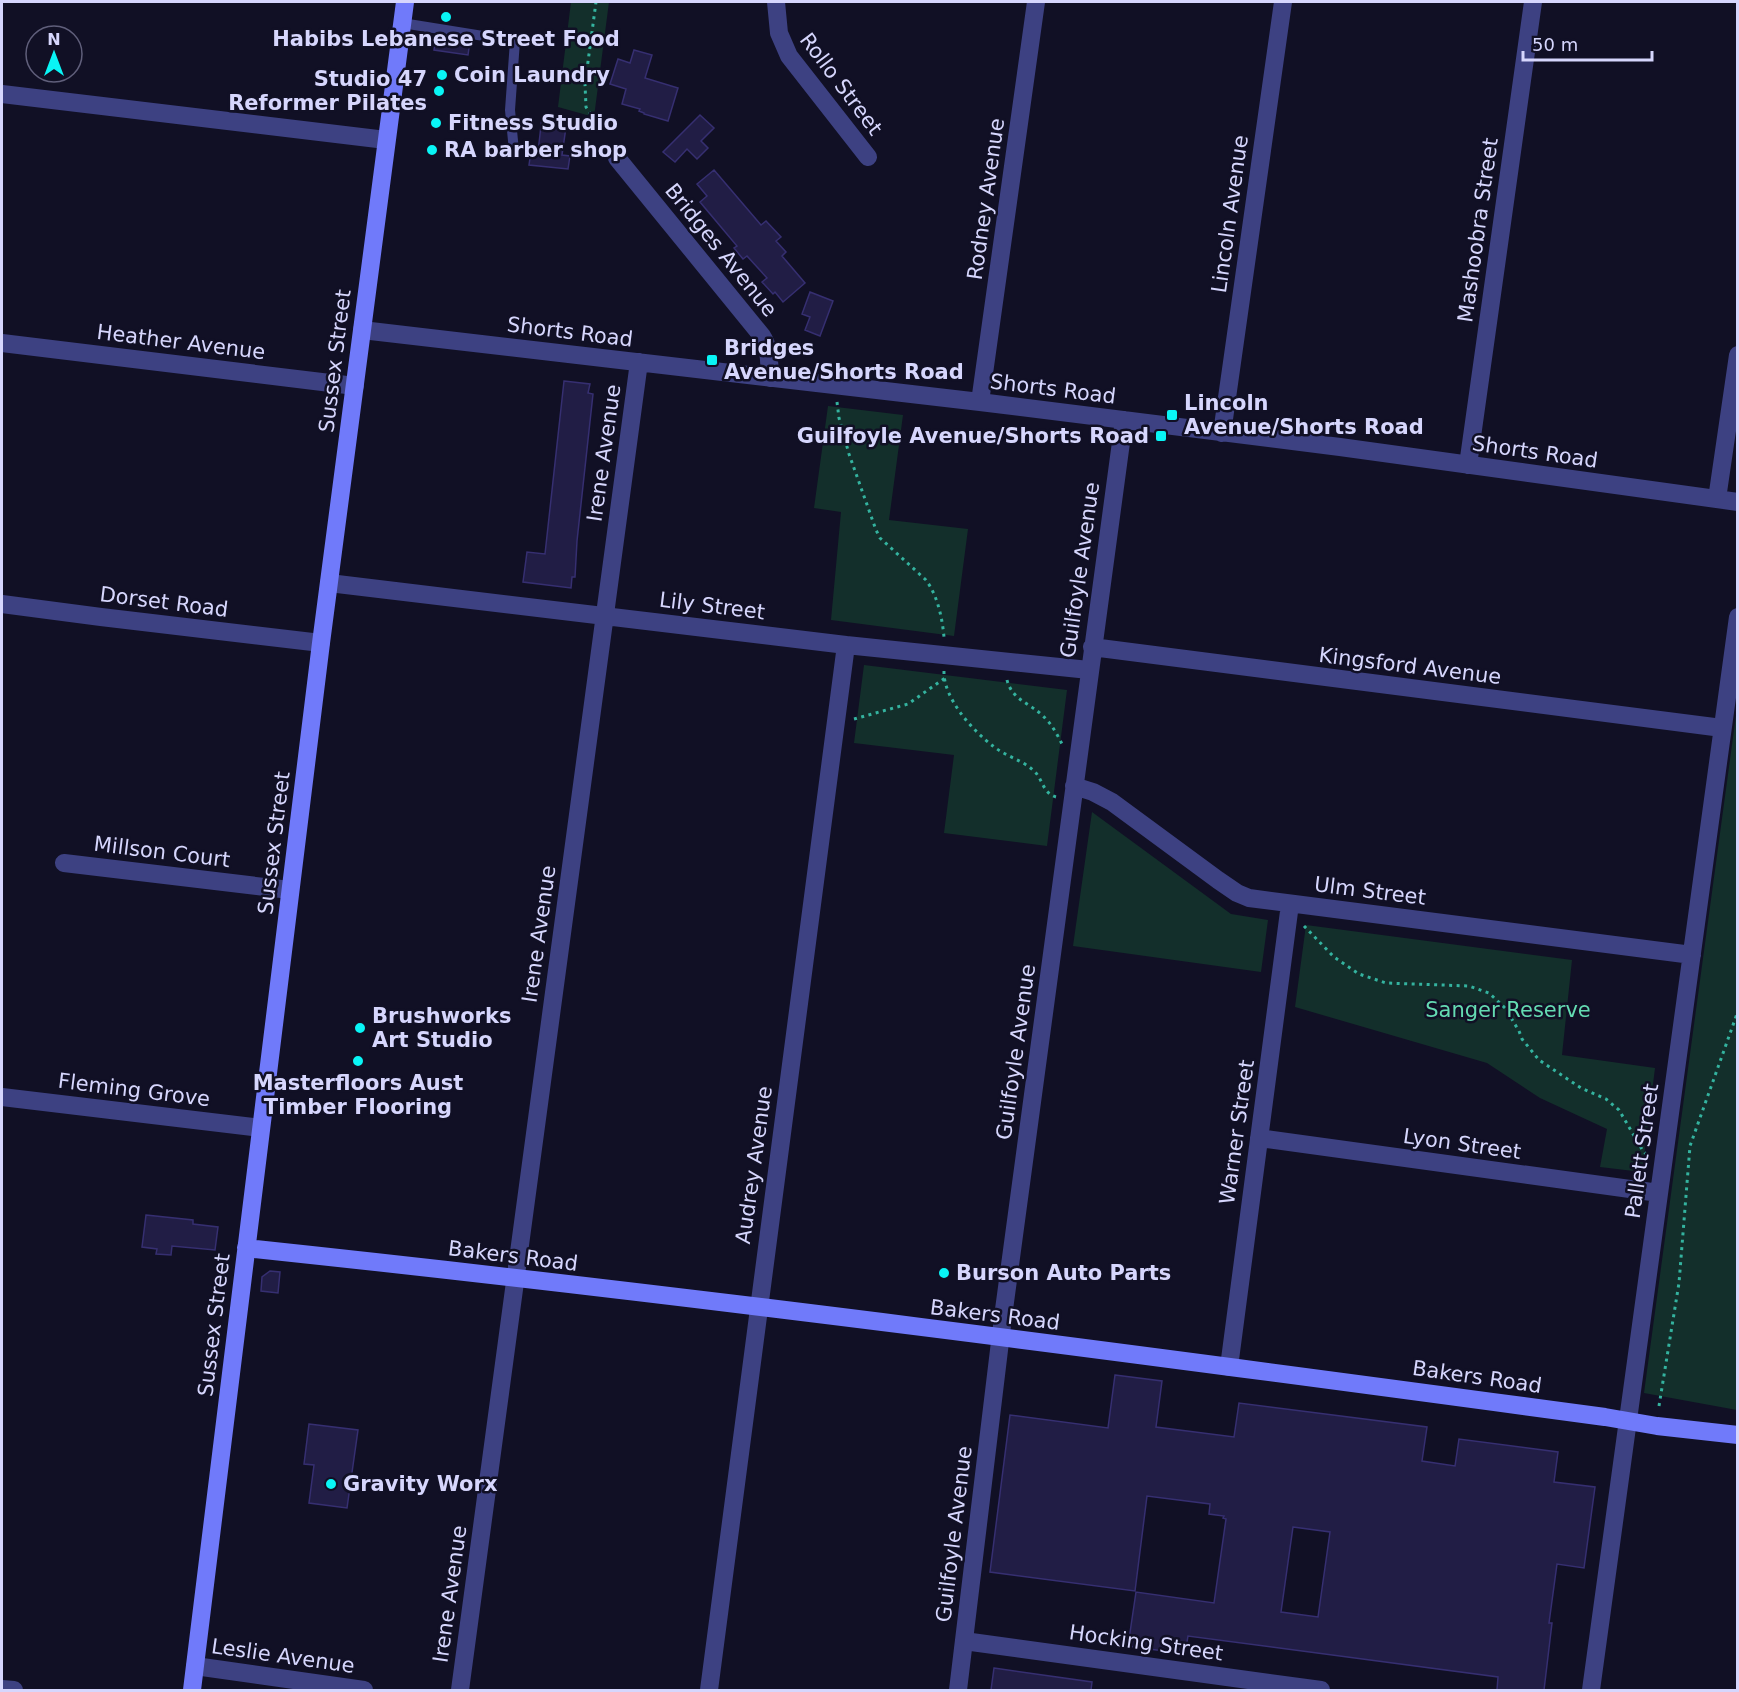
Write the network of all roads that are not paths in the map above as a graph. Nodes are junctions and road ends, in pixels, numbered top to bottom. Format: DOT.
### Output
graph roads {
  1 [pos="405,2"];
  2 [pos="776,2"];
  3 [pos="1036,2"];
  4 [pos="1283,2"];
  5 [pos="1533,2"];
  6 [pos="402,23"];
  7 [pos="2,94"];
  8 [pos="386,140"];
  9 [pos="514,152"];
  10 [pos="868,157"];
  11 [pos="617,158"];
  12 [pos="362,330"];
  13 [pos="2,343"];
  14 [pos="1737,355"];
  15 [pos="639,362"];
  16 [pos="770,378"];
  17 [pos="355,386"];
  18 [pos="980,402"];
  19 [pos="1124,420"];
  20 [pos="1222,433"];
  21 [pos="1468,465"];
  22 [pos="1717,499"];
  23 [pos="1737,502"];
  24 [pos="329,583"];
  25 [pos="2,604"];
  26 [pos="605,615"];
  27 [pos="1737,617"];
  28 [pos="321,642"];
  29 [pos="846,645"];
  30 [pos="1092,647"];
  31 [pos="1089,670"];
  32 [pos="1722,728"];
  33 [pos="1073,793"];
  34 [pos="64,863"];
  35 [pos="290,890"];
  36 [pos="1289,912"];
  37 [pos="1692,955"];
  38 [pos="2,1097"];
  39 [pos="261,1128"];
  40 [pos="1258,1138"];
  41 [pos="1659,1193"];
  42 [pos="246,1248"];
  43 [pos="515,1279"];
  44 [pos="759,1307"];
  45 [pos="1000,1338"];
  46 [pos="1229,1367"];
  47 [pos="1628,1421"];
  48 [pos="1737,1435"];
  49 [pos="964,1641"];
  50 [pos="195,1666"];
  51 [pos="2,1689"];
  52 [pos="14,1690"];
  53 [pos="192,1690"];
  54 [pos="364,1690"];
  55 [pos="460,1690"];
  56 [pos="708,1690"];
  57 [pos="958,1690"];
  58 [pos="1321,1690"];
  59 [pos="1591,1690"];
  1 -- 6 [label="street, Sussex Street"];
  2 -- 10 [label="street, Rollo Street"];
  3 -- 18 [label="street, Rodney Avenue"];
  4 -- 20 [label="street, Lincoln Avenue"];
  5 -- 21 [label="street, Mashoobra Street"];
  6 -- 8 [label="street, Sussex Street"];
  6 -- 9 [label="lane"];
  7 -- 8 [label="street"];
  8 -- 12 [label="street, Sussex Street"];
  11 -- 16 [label="street, Bridges Avenue"];
  12 -- 15 [label="street, Shorts Road"];
  12 -- 17 [label="street, Sussex Street"];
  13 -- 17 [label="street, Heather Avenue"];
  14 -- 22 [label="street"];
  15 -- 16 [label="street, Shorts Road"];
  15 -- 26 [label="street, Irene Avenue"];
  16 -- 18 [label="street, Shorts Road"];
  17 -- 24 [label="street, Sussex Street"];
  18 -- 19 [label="street, Shorts Road"];
  19 -- 20 [label="street, Shorts Road"];
  19 -- 30 [label="street, Guilfoyle Avenue"];
  20 -- 21 [label="street, Shorts Road"];
  21 -- 22 [label="street, Shorts Road"];
  22 -- 23 [label="street, Shorts Road"];
  24 -- 26 [label="street, Lily Street"];
  24 -- 28 [label="street, Sussex Street"];
  25 -- 28 [label="street, Dorset Road"];
  26 -- 29 [label="street, Lily Street"];
  26 -- 43 [label="street, Irene Avenue"];
  27 -- 32 [label="street, Pallett Street"];
  28 -- 35 [label="street, Sussex Street"];
  29 -- 31 [label="street, Lily Street"];
  29 -- 44 [label="street, Audrey Avenue"];
  30 -- 31 [label="street, Guilfoyle Avenue"];
  30 -- 32 [label="street, Kingsford Avenue"];
  31 -- 33 [label="street, Guilfoyle Avenue"];
  32 -- 37 [label="street, Pallett Street"];
  33 -- 36 [label="street, Ulm Street"];
  33 -- 45 [label="street, Guilfoyle Avenue"];
  34 -- 35 [label="street, Millson Court"];
  35 -- 39 [label="street, Sussex Street"];
  36 -- 37 [label="street, Ulm Street"];
  36 -- 40 [label="street, Warner Street"];
  37 -- 41 [label="street, Pallett Street"];
  38 -- 39 [label="street, Fleming Grove"];
  39 -- 42 [label="street, Sussex Street"];
  40 -- 41 [label="street, Lyon Street"];
  40 -- 46 [label="street, Warner Street"];
  41 -- 47 [label="street, Pallett Street"];
  42 -- 43 [label="street, Bakers Road"];
  42 -- 50 [label="street, Sussex Street"];
  43 -- 44 [label="street, Bakers Road"];
  43 -- 55 [label="street, Irene Avenue"];
  44 -- 45 [label="street, Bakers Road"];
  44 -- 56 [label="street, Audrey Avenue"];
  45 -- 46 [label="street, Bakers Road"];
  45 -- 49 [label="street, Guilfoyle Avenue"];
  46 -- 47 [label="street, Bakers Road"];
  47 -- 48 [label="street, Bakers Road"];
  47 -- 59 [label="street, Pallett Street"];
  49 -- 57 [label="street, Guilfoyle Avenue"];
  49 -- 58 [label="street, Hocking Street"];
  50 -- 53 [label="street, Sussex Street"];
  50 -- 54 [label="street, Leslie Avenue"];
  51 -- 52 [label="street"];
}
